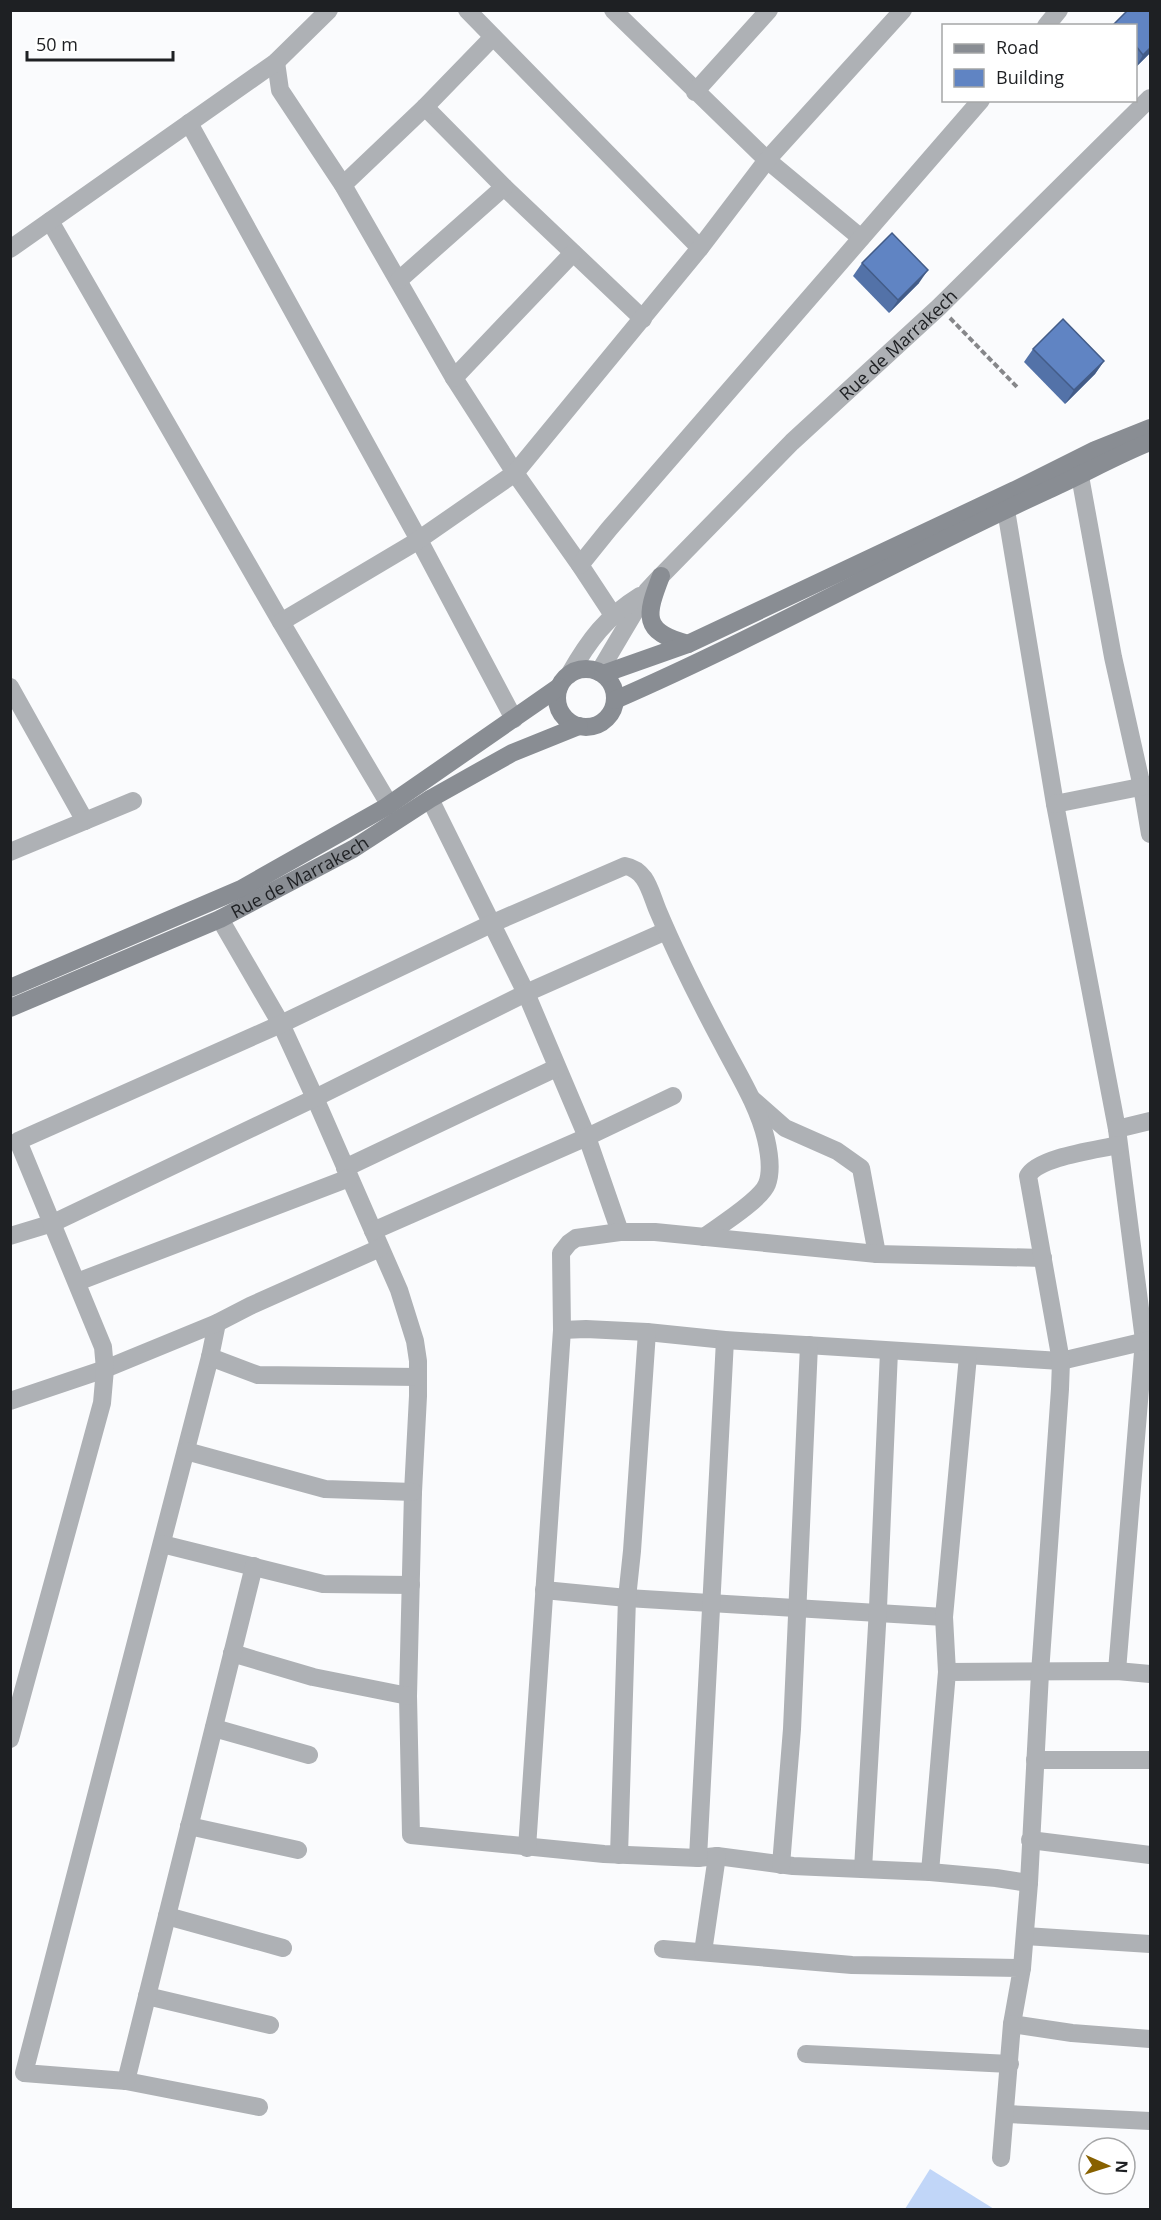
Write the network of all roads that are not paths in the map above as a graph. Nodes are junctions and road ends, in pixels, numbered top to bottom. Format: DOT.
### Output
graph roads {
  1 [pos="329,10"];
  2 [pos="467,10"];
  3 [pos="769,10"];
  4 [pos="903,10"];
  5 [pos="1059,10"];
  6 [pos="626,15"];
  7 [pos="1048,24"];
  8 [pos="493,37"];
  9 [pos="276,62"];
  10 [pos="695,92"];
  11 [pos="1150,99"];
  12 [pos="979,102"];
  13 [pos="425,107"];
  14 [pos="189,123"];
  15 [pos="767,160"];
  16 [pos="343,185"];
  17 [pos="504,187"];
  18 [pos="50,221"];
  19 [pos="861,238"];
  20 [pos="700,248"];
  21 [pos="10,249"];
  22 [pos="573,254"];
  23 [pos="399,280"];
  24 [pos="643,319"];
  25 [pos="454,378"];
  26 [pos="1150,428"];
  27 [pos="1150,442"];
  28 [pos="515,473"];
  29 [pos="1080,476"];
  30 [pos="1006,510"];
  31 [pos="419,540"];
  32 [pos="580,565"];
  33 [pos="662,576"];
  34 [pos="647,591"];
  35 [pos="613,615"];
  36 [pos="280,622"];
  37 [pos="688,644"];
  38 [pos="601,673"];
  39 [pos="564,681"];
  40 [pos="10,687"];
  41 [pos="615,700"];
  42 [pos="514,719"];
  43 [pos="579,726"];
  44 [pos="1146,786"];
  45 [pos="430,799"];
  46 [pos="133,801"];
  47 [pos="389,804"];
  48 [pos="1055,804"];
  49 [pos="85,821"];
  50 [pos="1150,834"];
  51 [pos="10,852"];
  52 [pos="220,919"];
  53 [pos="493,923"];
  54 [pos="666,931"];
  55 [pos="10,988"];
  56 [pos="526,993"];
  57 [pos="10,1008"];
  58 [pos="281,1024"];
  59 [pos="556,1068"];
  60 [pos="674,1096"];
  61 [pos="315,1098"];
  62 [pos="751,1098"];
  63 [pos="1150,1121"];
  64 [pos="587,1137"];
  65 [pos="1118,1137"];
  66 [pos="347,1173"];
  67 [pos="53,1223"];
  68 [pos="620,1232"];
  69 [pos="10,1236"];
  70 [pos="704,1237"];
  71 [pos="376,1240"];
  72 [pos="877,1254"];
  73 [pos="1043,1258"];
  74 [pos="77,1282"];
  75 [pos="217,1323"];
  76 [pos="562,1330"];
  77 [pos="647,1332"];
  78 [pos="725,1340"];
  79 [pos="1148,1340"];
  80 [pos="809,1345"];
  81 [pos="889,1351"];
  82 [pos="968,1356"];
  83 [pos="210,1357"];
  84 [pos="1061,1361"];
  85 [pos="105,1369"];
  86 [pos="418,1377"];
  87 [pos="12,1397"];
  88 [pos="186,1451"];
  89 [pos="413,1492"];
  90 [pos="162,1544"];
  91 [pos="254,1566"];
  92 [pos="411,1585"];
  93 [pos="544,1590"];
  94 [pos="627,1598"];
  95 [pos="711,1602"];
  96 [pos="797,1608"];
  97 [pos="878,1613"];
  98 [pos="944,1617"];
  99 [pos="232,1653"];
  100 [pos="1117,1671"];
  101 [pos="947,1672"];
  102 [pos="1040,1673"];
  103 [pos="1150,1674"];
  104 [pos="408,1696"];
  105 [pos="214,1728"];
  106 [pos="10,1739"];
  107 [pos="309,1755"];
  108 [pos="1035,1760"];
  109 [pos="1150,1760"];
  110 [pos="189,1826"];
  111 [pos="1030,1840"];
  112 [pos="527,1848"];
  113 [pos="298,1850"];
  114 [pos="1150,1854"];
  115 [pos="619,1855"];
  116 [pos="717,1856"];
  117 [pos="698,1858"];
  118 [pos="781,1865"];
  119 [pos="863,1869"];
  120 [pos="930,1872"];
  121 [pos="1029,1883"];
  122 [pos="167,1916"];
  123 [pos="1025,1936"];
  124 [pos="1150,1944"];
  125 [pos="284,1948"];
  126 [pos="663,1949"];
  127 [pos="703,1952"];
  128 [pos="1022,1968"];
  129 [pos="147,1996"];
  130 [pos="1012,2024"];
  131 [pos="270,2025"];
  132 [pos="1150,2039"];
  133 [pos="806,2054"];
  134 [pos="1010,2064"];
  135 [pos="126,2081"];
  136 [pos="259,2107"];
  137 [pos="1006,2114"];
  138 [pos="1150,2121"];
  139 [pos="1001,2158"];
  1 -- 9 [label="street"];
  2 -- 8 [label="street"];
  3 -- 10 [label="street"];
  4 -- 15 [label="street"];
  5 -- 7 [label="street"];
  6 -- 10 [label="street"];
  8 -- 13 [label="street"];
  8 -- 20 [label="street"];
  9 -- 14 [label="street"];
  9 -- 16 [label="street"];
  10 -- 15 [label="street"];
  11 -- 33 [label="street, Rue de Marrakech"];
  12 -- 19 [label="street"];
  13 -- 16 [label="street"];
  13 -- 17 [label="street"];
  14 -- 18 [label="street"];
  14 -- 31 [label="street"];
  15 -- 19 [label="street"];
  15 -- 20 [label="street"];
  16 -- 23 [label="street"];
  17 -- 22 [label="street"];
  17 -- 23 [label="street"];
  18 -- 21 [label="street"];
  18 -- 36 [label="street"];
  19 -- 32 [label="street"];
  20 -- 24 [label="street"];
  22 -- 24 [label="street"];
  22 -- 25 [label="street"];
  23 -- 25 [label="street"];
  24 -- 28 [label="street"];
  25 -- 28 [label="street"];
  26 -- 37 [label="main road"];
  27 -- 29 [label="main road"];
  28 -- 31 [label="street"];
  28 -- 32 [label="street"];
  29 -- 30 [label="main road"];
  29 -- 44 [label="street"];
  30 -- 41 [label="main road"];
  30 -- 48 [label="street"];
  31 -- 36 [label="street"];
  31 -- 42 [label="street"];
  32 -- 35 [label="street"];
  33 -- 34 [label="street, Rue de Marrakech"];
  33 -- 37 [label="main road"];
  34 -- 35 [label="street, Rue de Marrakech"];
  34 -- 38 [label="street, Rue de Marrakech"];
  35 -- 39 [label="street, Rue de Marrakech"];
  36 -- 47 [label="street"];
  37 -- 38 [label="main road"];
  38 -- 39 [label="main road"];
  38 -- 41 [label="main road"];
  39 -- 42 [label="main road, Rue de Marrakech"];
  39 -- 43 [label="main road"];
  40 -- 49 [label="street"];
  41 -- 43 [label="main road"];
  42 -- 47 [label="main road, Rue de Marrakech"];
  43 -- 45 [label="main road, Rue de Marrakech"];
  44 -- 48 [label="street"];
  44 -- 50 [label="street"];
  45 -- 52 [label="main road, Rue de Marrakech"];
  45 -- 53 [label="street"];
  46 -- 49 [label="street"];
  47 -- 55 [label="main road, Rue de Marrakech"];
  48 -- 65 [label="street"];
  49 -- 51 [label="street"];
  52 -- 57 [label="main road, Rue de Marrakech"];
  52 -- 58 [label="street"];
  53 -- 54 [label="street"];
  53 -- 56 [label="street"];
  53 -- 58 [label="street"];
  54 -- 56 [label="street"];
  54 -- 62 [label="street"];
  56 -- 59 [label="street"];
  56 -- 61 [label="street"];
  58 -- 61 [label="street"];
  58 -- 67 [label="street"];
  59 -- 64 [label="street"];
  59 -- 66 [label="street"];
  60 -- 64 [label="street"];
  61 -- 66 [label="street"];
  61 -- 67 [label="street"];
  62 -- 70 [label="street"];
  62 -- 72 [label="street"];
  63 -- 65 [label="street"];
  64 -- 68 [label="street"];
  64 -- 71 [label="street"];
  65 -- 73 [label="street"];
  65 -- 79 [label="street"];
  66 -- 71 [label="street"];
  66 -- 74 [label="street"];
  67 -- 69 [label="street"];
  67 -- 74 [label="street"];
  68 -- 70 [label="street"];
  68 -- 76 [label="street"];
  70 -- 72 [label="street"];
  71 -- 75 [label="street"];
  71 -- 86 [label="street"];
  72 -- 73 [label="street"];
  73 -- 84 [label="street"];
  74 -- 85 [label="street"];
  75 -- 83 [label="street"];
  75 -- 85 [label="street"];
  76 -- 77 [label="street"];
  76 -- 93 [label="street"];
  77 -- 78 [label="street"];
  77 -- 94 [label="street"];
  78 -- 80 [label="street"];
  78 -- 95 [label="street"];
  79 -- 84 [label="street"];
  79 -- 100 [label="street"];
  80 -- 81 [label="street"];
  80 -- 96 [label="street"];
  81 -- 82 [label="street"];
  81 -- 97 [label="street"];
  82 -- 84 [label="street"];
  82 -- 98 [label="street"];
  83 -- 86 [label="street"];
  83 -- 88 [label="street"];
  84 -- 102 [label="street"];
  85 -- 87 [label="street"];
  85 -- 106 [label="street"];
  86 -- 89 [label="street"];
  88 -- 89 [label="street"];
  88 -- 90 [label="street"];
  89 -- 92 [label="street"];
  90 -- 91 [label="street"];
  90 -- 135 [label="street"];
  91 -- 92 [label="street"];
  91 -- 99 [label="street"];
  92 -- 104 [label="street"];
  93 -- 94 [label="street"];
  93 -- 112 [label="street"];
  94 -- 95 [label="street"];
  94 -- 115 [label="street"];
  95 -- 96 [label="street"];
  95 -- 117 [label="street"];
  96 -- 97 [label="street"];
  96 -- 118 [label="street"];
  97 -- 98 [label="street"];
  97 -- 119 [label="street"];
  98 -- 101 [label="street"];
  99 -- 104 [label="street"];
  99 -- 105 [label="street"];
  100 -- 102 [label="street"];
  100 -- 103 [label="street"];
  101 -- 102 [label="street"];
  101 -- 120 [label="street"];
  102 -- 108 [label="street"];
  104 -- 112 [label="street"];
  105 -- 107 [label="street"];
  105 -- 110 [label="street"];
  108 -- 109 [label="street"];
  108 -- 111 [label="street"];
  110 -- 113 [label="street"];
  110 -- 122 [label="street"];
  111 -- 114 [label="street"];
  111 -- 121 [label="street"];
  112 -- 115 [label="street"];
  115 -- 117 [label="street"];
  116 -- 117 [label="street"];
  116 -- 118 [label="street"];
  116 -- 127 [label="street"];
  118 -- 119 [label="street"];
  119 -- 120 [label="street"];
  120 -- 121 [label="street"];
  121 -- 123 [label="street"];
  122 -- 125 [label="street"];
  122 -- 129 [label="street"];
  123 -- 124 [label="street"];
  123 -- 128 [label="street"];
  126 -- 127 [label="street"];
  127 -- 128 [label="street"];
  128 -- 130 [label="street"];
  129 -- 131 [label="street"];
  129 -- 135 [label="street"];
  130 -- 132 [label="street"];
  130 -- 134 [label="street"];
  133 -- 134 [label="street"];
  134 -- 137 [label="street"];
  135 -- 136 [label="street"];
  137 -- 138 [label="street"];
  137 -- 139 [label="street"];
}
